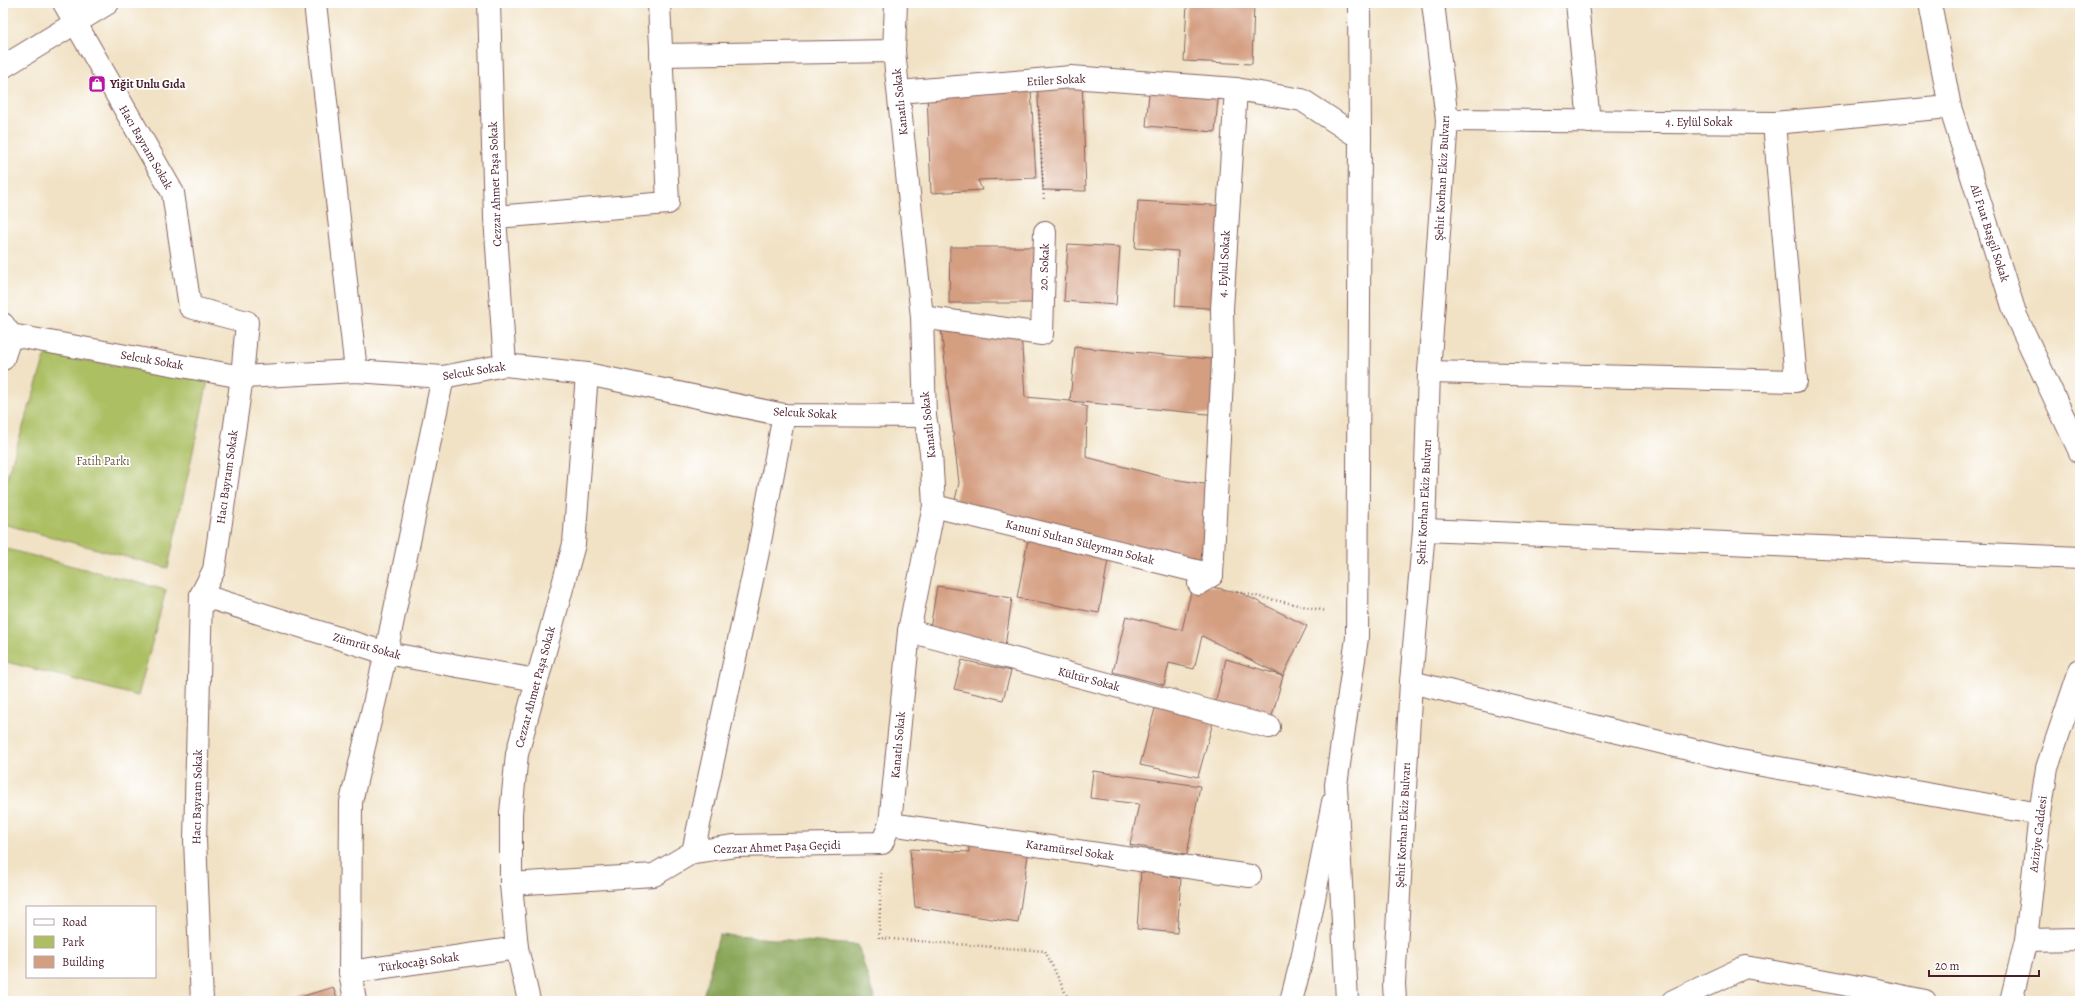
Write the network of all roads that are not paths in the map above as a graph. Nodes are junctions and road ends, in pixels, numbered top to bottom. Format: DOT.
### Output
graph roads {
  1 [pos="64,3"];
  2 [pos="108,3"];
  3 [pos="315,3"];
  4 [pos="489,3"];
  5 [pos="658,3"];
  6 [pos="896,3"];
  7 [pos="1359,3"];
  8 [pos="1433,3"];
  9 [pos="1577,3"];
  10 [pos="1930,3"];
  11 [pos="75,21"];
  12 [pos="894,51"];
  13 [pos="661,55"];
  14 [pos="3,67"];
  15 [pos="1236,89"];
  16 [pos="899,92"];
  17 [pos="1950,107"];
  18 [pos="1447,120"];
  19 [pos="1588,122"];
  20 [pos="1774,123"];
  21 [pos="1360,138"];
  22 [pos="495,217"];
  23 [pos="1045,232"];
  24 [pos="922,317"];
  25 [pos="7,330"];
  26 [pos="3,359"];
  27 [pos="505,364"];
  28 [pos="356,371"];
  29 [pos="1429,372"];
  30 [pos="587,374"];
  31 [pos="242,377"];
  32 [pos="443,377"];
  33 [pos="784,415"];
  34 [pos="925,416"];
  35 [pos="2080,452"];
  36 [pos="934,506"];
  37 [pos="1424,530"];
  38 [pos="2080,558"];
  39 [pos="1206,580"];
  40 [pos="201,595"];
  41 [pos="909,631"];
  42 [pos="386,653"];
  43 [pos="2080,670"];
  44 [pos="536,680"];
  45 [pos="1411,682"];
  46 [pos="1269,727"];
  47 [pos="1336,785"];
  48 [pos="2040,814"];
  49 [pos="886,834"];
  50 [pos="693,852"];
  51 [pos="1250,876"];
  52 [pos="511,884"];
  53 [pos="2080,939"];
  54 [pos="2026,940"];
  55 [pos="517,948"];
  56 [pos="350,972"];
  57 [pos="1395,992"];
  58 [pos="1677,1000"];
  59 [pos="202,1001"];
  60 [pos="355,1001"];
  61 [pos="529,1001"];
  62 [pos="1291,1001"];
  63 [pos="1347,1001"];
  64 [pos="1407,1001"];
  65 [pos="1925,1001"];
  66 [pos="2011,1001"];
  1 -- 11 [label="street"];
  2 -- 11 [label="street"];
  3 -- 28 [label="street"];
  4 -- 22 [label="street, Cezzar Ahmet Paşa Sokak"];
  5 -- 13 [label="street"];
  6 -- 12 [label="street, Kanatlı Sokak"];
  7 -- 21 [label="street"];
  8 -- 18 [label="street, Şehit Korhan Ekiz Bulvarı"];
  9 -- 19 [label="street"];
  10 -- 17 [label="street, Ali Fuat Başgil Sokak"];
  11 -- 14 [label="street"];
  11 -- 31 [label="street, Hacı Bayram Sokak"];
  12 -- 13 [label="street"];
  12 -- 16 [label="street, Kanatlı Sokak"];
  13 -- 22 [label="street"];
  15 -- 16 [label="street, Etiler Sokak"];
  15 -- 21 [label="street"];
  15 -- 39 [label="street, 4. Eylul Sokak"];
  16 -- 24 [label="street, Kanatlı Sokak"];
  17 -- 20 [label="street, 4. Eylül Sokak"];
  17 -- 35 [label="street, Ali Fuat Başgil Sokak"];
  18 -- 19 [label="street, 4. Eylül Sokak"];
  18 -- 29 [label="street, Şehit Korhan Ekiz Bulvarı"];
  19 -- 20 [label="street, 4. Eylül Sokak"];
  20 -- 29 [label="street"];
  21 -- 47 [label="street"];
  22 -- 27 [label="street, Cezzar Ahmet Paşa Sokak"];
  23 -- 24 [label="street, 20. Sokak"];
  24 -- 34 [label="street, Kanatlı Sokak"];
  25 -- 26 [label="street"];
  25 -- 31 [label="street, Selcuk Sokak"];
  27 -- 30 [label="street, Selcuk Sokak"];
  27 -- 32 [label="street, Selcuk Sokak"];
  28 -- 31 [label="street, Selcuk Sokak"];
  28 -- 32 [label="street, Selcuk Sokak"];
  29 -- 37 [label="street, Şehit Korhan Ekiz Bulvarı"];
  30 -- 33 [label="street, Selcuk Sokak"];
  30 -- 44 [label="street, Cezzar Ahmet Paşa Sokak"];
  31 -- 40 [label="street, Hacı Bayram Sokak"];
  32 -- 42 [label="street"];
  33 -- 34 [label="street, Selcuk Sokak"];
  33 -- 50 [label="street"];
  34 -- 36 [label="street, Kanatlı Sokak"];
  36 -- 39 [label="street, Kanuni Sultan Süleyman Sokak"];
  36 -- 41 [label="street, Kanatlı Sokak"];
  37 -- 38 [label="street"];
  37 -- 45 [label="street, Şehit Korhan Ekiz Bulvarı"];
  40 -- 42 [label="street, Zümrüt Sokak"];
  40 -- 59 [label="street, Hacı Bayram Sokak"];
  41 -- 46 [label="street, Kültür Sokak"];
  41 -- 49 [label="street, Kanatlı Sokak"];
  42 -- 44 [label="street, Zümrüt Sokak"];
  42 -- 56 [label="street"];
  43 -- 48 [label="street, Aziziye Caddesi"];
  44 -- 52 [label="street, Cezzar Ahmet Paşa Sokak"];
  45 -- 48 [label="street"];
  45 -- 57 [label="street, Şehit Korhan Ekiz Bulvarı"];
  47 -- 62 [label="street"];
  47 -- 63 [label="street"];
  48 -- 54 [label="street, Aziziye Caddesi"];
  49 -- 50 [label="street, Cezzar Ahmet Paşa Geçidi"];
  49 -- 51 [label="street, Karamürsel Sokak"];
  50 -- 52 [label="street, Cezzar Ahmet Paşa Geçidi"];
  52 -- 55 [label="street, Cezzar Ahmet Paşa Sokak"];
  53 -- 54 [label="street"];
  54 -- 66 [label="street, Aziziye Caddesi"];
  55 -- 56 [label="street, Türkocağı Sokak"];
  55 -- 61 [label="street, Cezzar Ahmet Paşa Sokak"];
  56 -- 60 [label="street"];
  57 -- 64 [label="street"];
  58 -- 65 [label="street"];
}
